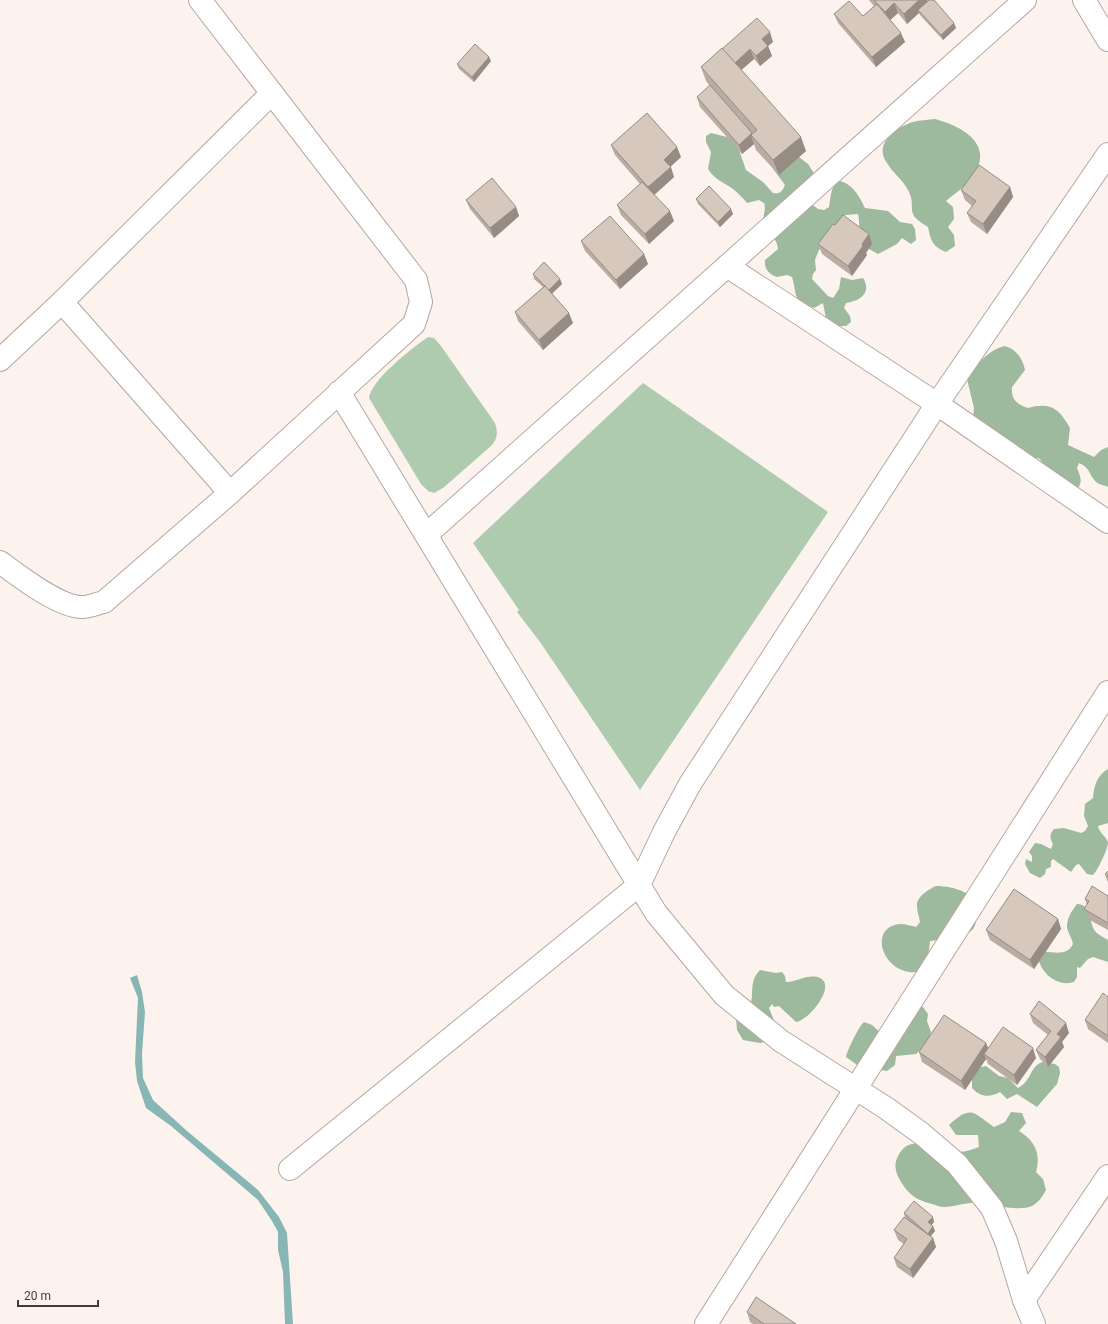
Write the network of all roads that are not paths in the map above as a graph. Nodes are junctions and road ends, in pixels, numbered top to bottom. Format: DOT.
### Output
graph roads {
  1 [pos="200,0"];
  2 [pos="1025,0"];
  3 [pos="1084,0"];
  4 [pos="1108,40"];
  5 [pos="272,93"];
  6 [pos="1108,154"];
  7 [pos="727,266"];
  8 [pos="62,302"];
  9 [pos="0,360"];
  10 [pos="339,392"];
  11 [pos="937,404"];
  12 [pos="230,493"];
  13 [pos="1108,522"];
  14 [pos="426,535"];
  15 [pos="0,562"];
  16 [pos="1108,692"];
  17 [pos="638,885"];
  18 [pos="857,1089"];
  19 [pos="290,1169"];
  20 [pos="1108,1176"];
  21 [pos="1024,1300"];
  22 [pos="706,1324"];
  23 [pos="1034,1324"];
  1 -- 5 [label="street"];
  2 -- 7 [label="street"];
  3 -- 4 [label="street"];
  5 -- 8 [label="street"];
  5 -- 10 [label="street"];
  6 -- 11 [label="street"];
  7 -- 11 [label="street"];
  7 -- 14 [label="street"];
  8 -- 9 [label="street"];
  8 -- 12 [label="street"];
  10 -- 12 [label="street"];
  10 -- 14 [label="street"];
  11 -- 13 [label="street"];
  11 -- 17 [label="street"];
  12 -- 15 [label="street"];
  14 -- 17 [label="street"];
  16 -- 18 [label="street"];
  17 -- 18 [label="street"];
  17 -- 19 [label="street"];
  18 -- 21 [label="street"];
  18 -- 22 [label="street"];
  20 -- 21 [label="street"];
  21 -- 23 [label="street"];
}
